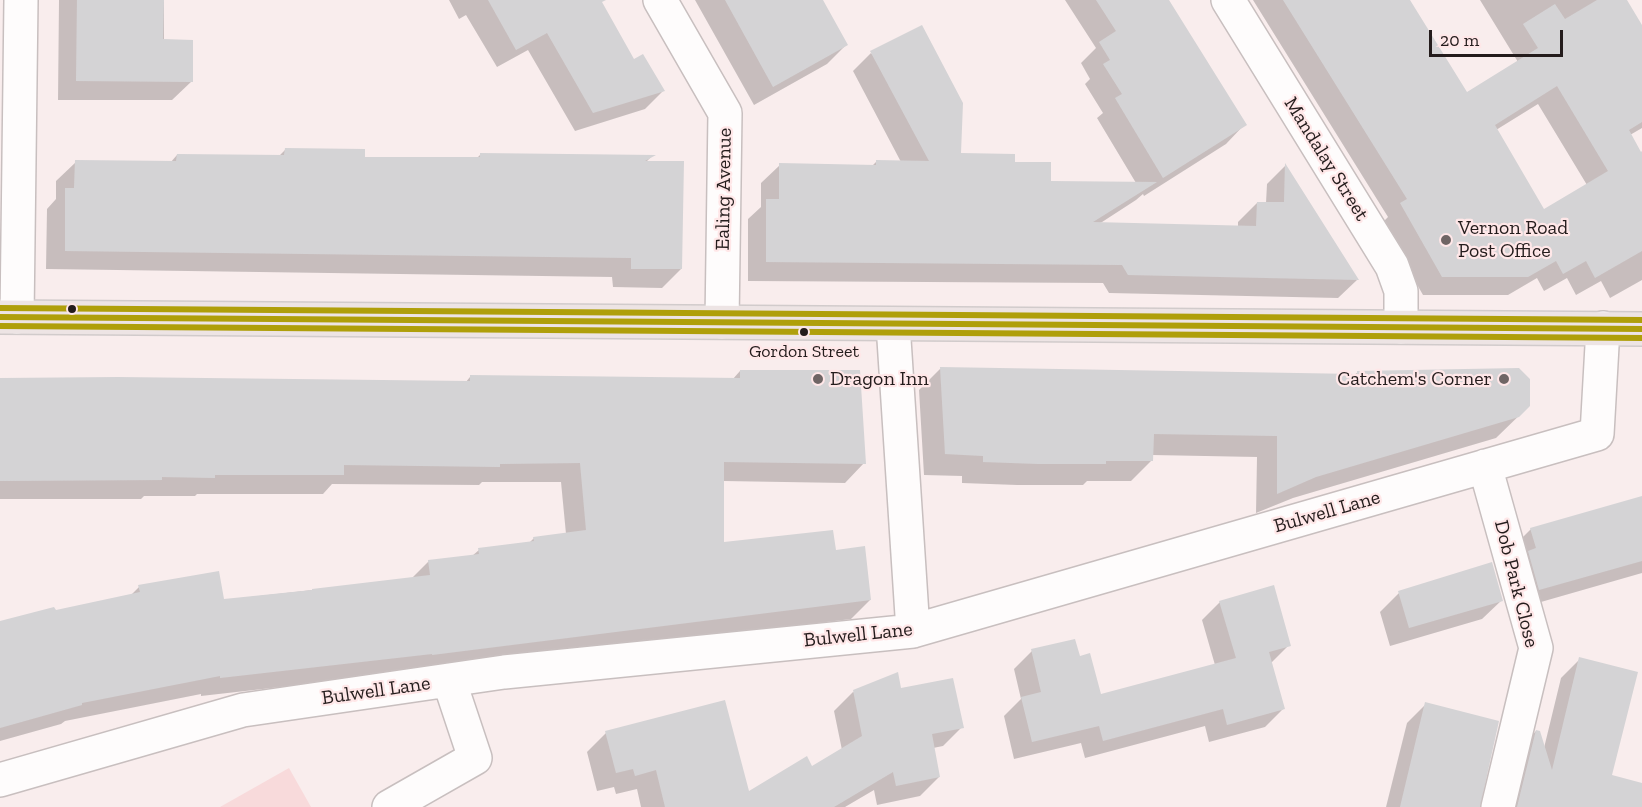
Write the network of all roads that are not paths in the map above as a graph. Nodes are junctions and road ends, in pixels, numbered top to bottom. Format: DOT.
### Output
graph roads {
  1 [pos="21,0"];
  2 [pos="660,0"];
  3 [pos="1228,0"];
  4 [pos="10,77"];
  5 [pos="8,317"];
  6 [pos="722,322"];
  7 [pos="893,324"];
  8 [pos="1401,327"];
  9 [pos="1603,328"];
  10 [pos="1642,329"];
  11 [pos="1485,466"];
  12 [pos="913,631"];
  13 [pos="449,680"];
  14 [pos="0,780"];
  15 [pos="389,807"];
  16 [pos="1498,807"];
  1 -- 4 [label="street"];
  2 -- 6 [label="street, Ealing Avenue"];
  3 -- 8 [label="street, Mandalay Street"];
  4 -- 5 [label="street"];
  5 -- 6 [label="main road"];
  6 -- 7 [label="main road"];
  7 -- 8 [label="main road"];
  7 -- 12 [label="street"];
  8 -- 9 [label="main road"];
  9 -- 10 [label="main road"];
  9 -- 11 [label="street, Bulwell Lane"];
  11 -- 12 [label="street, Bulwell Lane"];
  11 -- 16 [label="street, Dob Park Close"];
  12 -- 13 [label="street, Bulwell Lane"];
  13 -- 14 [label="street, Bulwell Lane"];
  13 -- 15 [label="street"];
}
